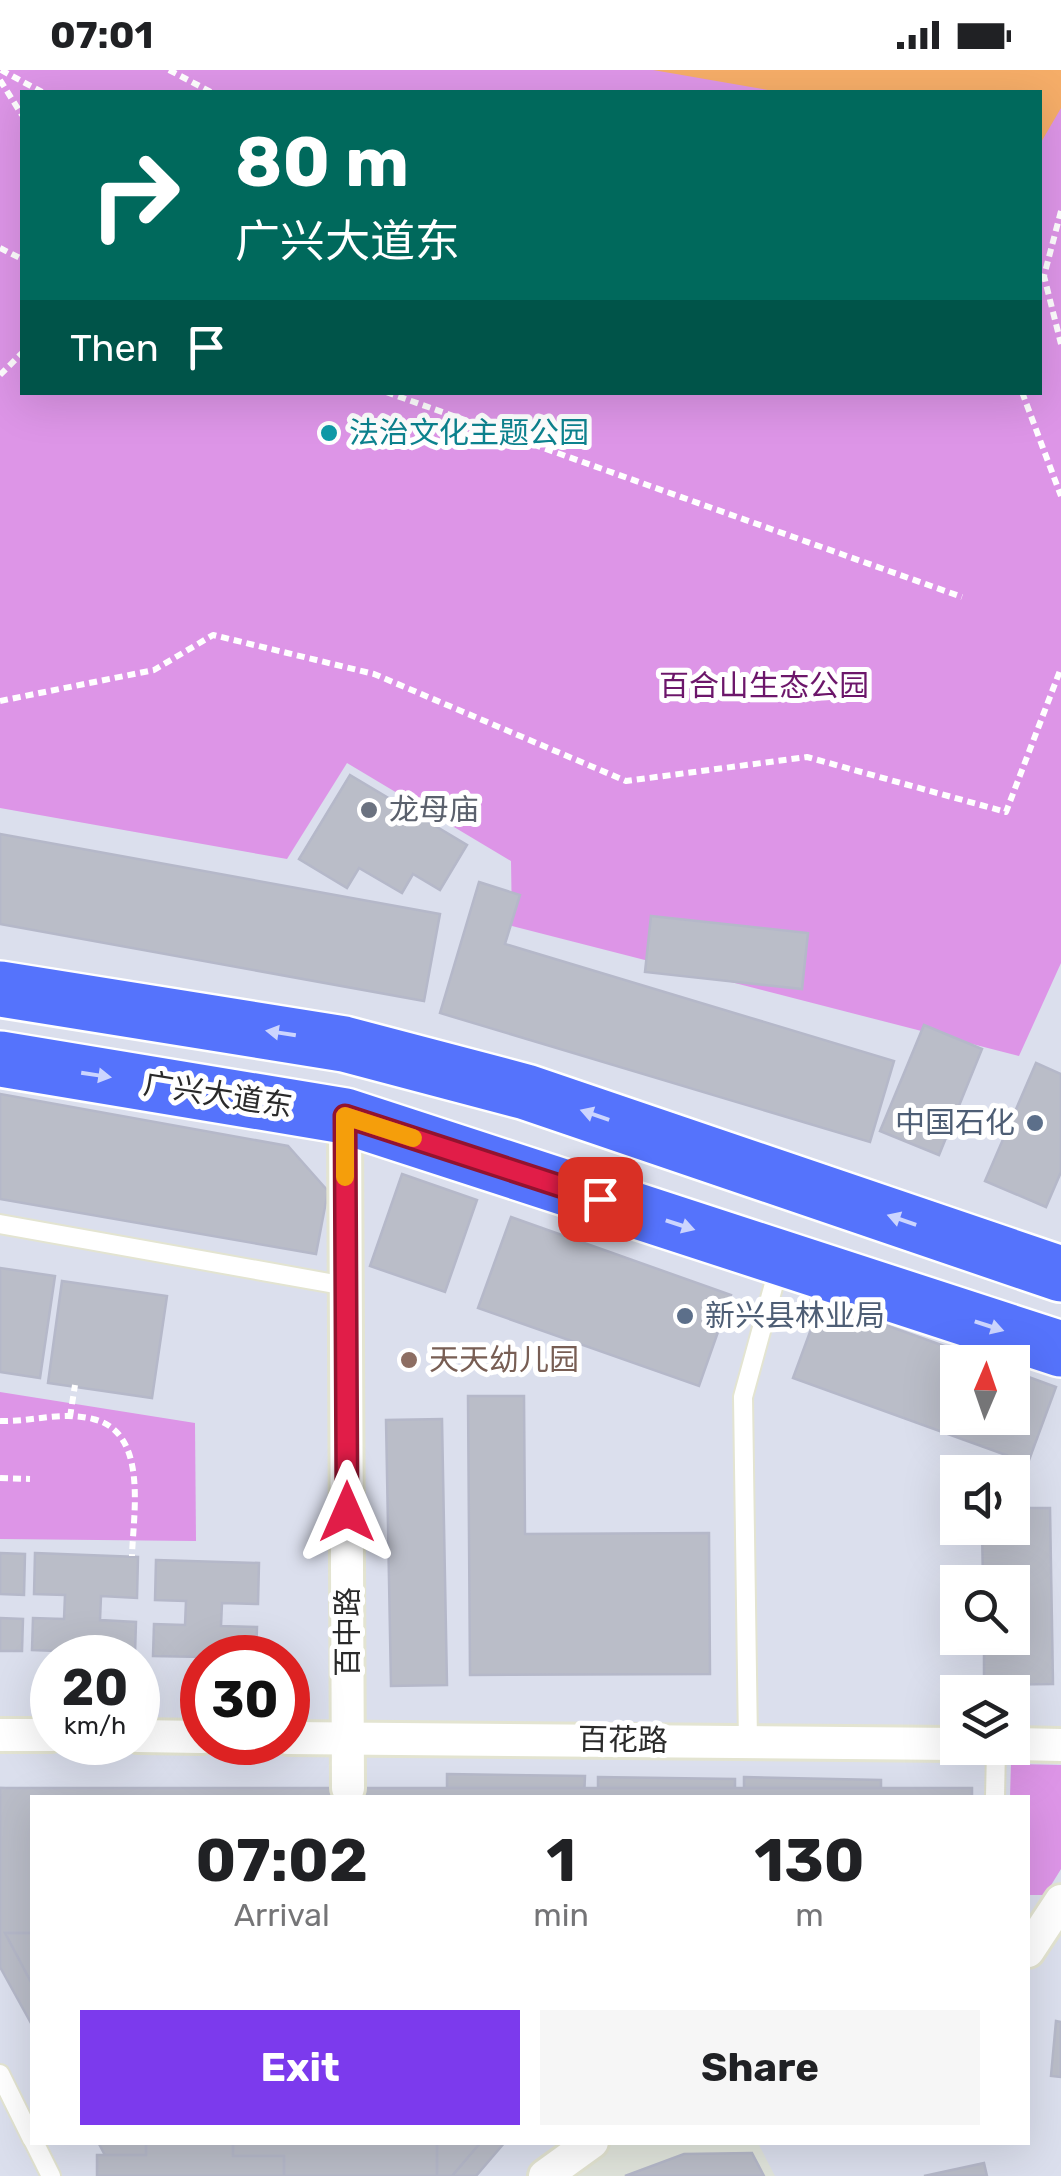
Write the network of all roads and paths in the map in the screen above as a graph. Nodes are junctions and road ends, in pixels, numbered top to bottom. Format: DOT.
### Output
graph roads {
  1 [pos="0,70"];
  2 [pos="168,70"];
  3 [pos="0,80"];
  4 [pos="38,90"];
  5 [pos="207,90"];
  6 [pos="20,112"];
  7 [pos="1061,211"];
  8 [pos="1061,344"];
  9 [pos="20,355"];
  10 [pos="0,375"];
  11 [pos="394,395"];
  12 [pos="1023,395"];
  13 [pos="1061,496"];
  14 [pos="962,597"];
  15 [pos="1061,668"];
  16 [pos="0,702"];
  17 [pos="0,988"];
  18 [pos="0,1058"];
  19 [pos="345,1116"];
  20 [pos="0,1224"];
  21 [pos="781,1258"];
  22 [pos="1061,1274"];
  23 [pos="346,1286"];
  24 [pos="1061,1350"];
  25 [pos="75,1385"];
  26 [pos="70,1417"];
  27 [pos="0,1421"];
  28 [pos="0,1478"];
  29 [pos="30,1479"];
  30 [pos="132,1556"];
  31 [pos="0,1735"];
  32 [pos="30,1736"];
  33 [pos="310,1738"];
  34 [pos="348,1738"];
  35 [pos="748,1742"];
  36 [pos="940,1744"];
  37 [pos="1030,1744"];
  38 [pos="1061,1744"];
  39 [pos="995,1765"];
  40 [pos="348,1788"];
  41 [pos="994,1795"];
  42 [pos="1061,1900"];
  43 [pos="1030,1948"];
  44 [pos="0,2074"];
  45 [pos="30,2132"];
  46 [pos="36,2145"];
  47 [pos="588,2145"];
  48 [pos="51,2176"];
  49 [pos="545,2176"];
  1 -- 4 [label="path"];
  2 -- 5 [label="path"];
  3 -- 6 [label="path"];
  7 -- 8 [label="path"];
  9 -- 10 [label="path"];
  11 -- 14 [label="path"];
  12 -- 13 [label="path"];
  15 -- 16 [label="path"];
  22 -- 17 [label="highway, one-way"];
  18 -- 19 [label="highway, 广兴大道东, one-way"];
  19 -- 21 [label="highway, 广兴大道东, one-way"];
  19 -- 23 [label="street, 百中路"];
  20 -- 23 [label="lane"];
  21 -- 24 [label="highway, 广兴大道东, one-way"];
  21 -- 35 [label="lane"];
  23 -- 34 [label="street, 百中路"];
  25 -- 26 [label="path"];
  26 -- 27 [label="path"];
  26 -- 30 [label="path"];
  28 -- 29 [label="path"];
  31 -- 32 [label="street"];
  33 -- 34 [label="street, 百花路"];
  34 -- 35 [label="street, 百花路"];
  34 -- 40 [label="street, 百中路"];
  35 -- 36 [label="street, 百花路"];
  37 -- 38 [label="street"];
  39 -- 41 [label="lane"];
  42 -- 43 [label="street"];
  44 -- 45 [label="lane"];
  46 -- 48 [label="lane"];
  47 -- 49 [label="street"];
}
